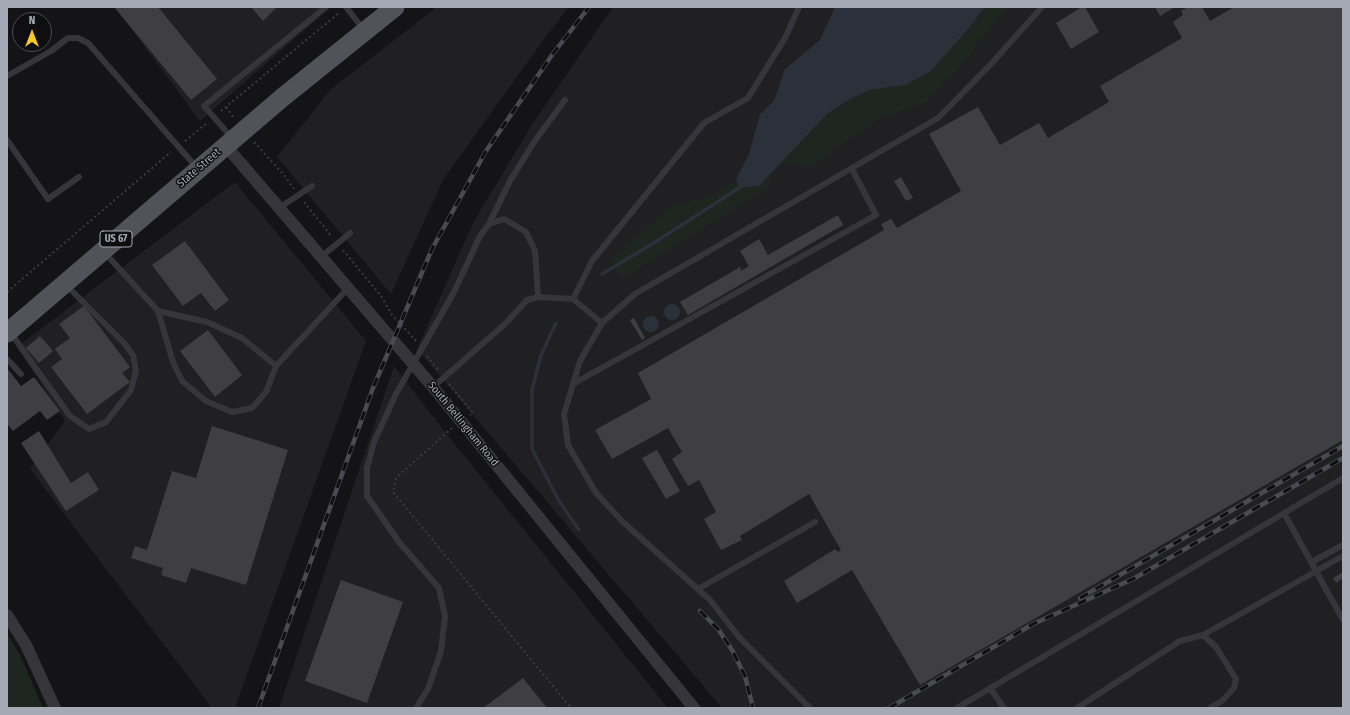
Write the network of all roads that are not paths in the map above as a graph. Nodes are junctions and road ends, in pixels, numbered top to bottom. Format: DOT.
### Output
graph roads {
  1 [pos="326,7"];
  2 [pos="346,7"];
  3 [pos="395,7"];
  4 [pos="799,7"];
  5 [pos="1042,7"];
  6 [pos="365,31"];
  7 [pos="7,76"];
  8 [pos="565,100"];
  9 [pos="234,138"];
  10 [pos="7,140"];
  11 [pos="852,169"];
  12 [pos="198,170"];
  13 [pos="79,177"];
  14 [pos="312,186"];
  15 [pos="279,208"];
  16 [pos="489,224"];
  17 [pos="350,233"];
  18 [pos="103,250"];
  19 [pos="321,257"];
  20 [pos="65,283"];
  21 [pos="348,288"];
  22 [pos="538,297"];
  23 [pos="573,300"];
  24 [pos="158,311"];
  25 [pos="602,323"];
  26 [pos="8,331"];
  27 [pos="7,359"];
  28 [pos="413,364"];
  29 [pos="276,366"];
  30 [pos="21,374"];
  31 [pos="573,384"];
  32 [pos="433,387"];
  33 [pos="1343,478"];
  34 [pos="1284,513"];
  35 [pos="815,522"];
  36 [pos="1343,545"];
  37 [pos="1343,556"];
  38 [pos="1312,562"];
  39 [pos="1317,571"];
  40 [pos="698,589"];
  41 [pos="7,615"];
  42 [pos="1343,620"];
  43 [pos="1203,635"];
  44 [pos="990,688"];
  45 [pos="55,708"];
  46 [pos="416,708"];
  47 [pos="694,708"];
  48 [pos="810,708"];
  49 [pos="957,708"];
  50 [pos="1004,708"];
  51 [pos="1077,708"];
  52 [pos="1210,708"];
  1 -- 9 [label="lane"];
  2 -- 6 [label="lane"];
  3 -- 6 [label="main road, State Street / US 67"];
  4 -- 23 [label="lane"];
  5 -- 11 [label="lane"];
  6 -- 9 [label="main road, State Street / US 67"];
  7 -- 12 [label="lane"];
  8 -- 16 [label="lane"];
  9 -- 12 [label="main road, State Street / US 67"];
  9 -- 15 [label="street, South Bellingham Road"];
  10 -- 13 [label="lane"];
  11 -- 25 [label="lane"];
  11 -- 31 [label="lane"];
  12 -- 18 [label="main road, State Street / US 67"];
  14 -- 15 [label="lane"];
  15 -- 19 [label="street, South Bellingham Road"];
  16 -- 22 [label="lane"];
  16 -- 28 [label="lane"];
  17 -- 19 [label="lane"];
  18 -- 20 [label="main road, State Street / US 67"];
  18 -- 24 [label="lane"];
  19 -- 21 [label="street, South Bellingham Road"];
  20 -- 26 [label="main road, State Street / US 67"];
  20 -- 26 [label="lane"];
  21 -- 28 [label="street, South Bellingham Road"];
  21 -- 29 [label="lane"];
  22 -- 23 [label="lane"];
  22 -- 32 [label="lane"];
  23 -- 25 [label="lane"];
  24 -- 29 [label="lane"];
  24 -- 29 [label="lane"];
  25 -- 31 [label="lane"];
  27 -- 30 [label="lane"];
  28 -- 32 [label="street, South Bellingham Road"];
  28 -- 46 [label="lane"];
  31 -- 40 [label="lane"];
  32 -- 47 [label="street, South Bellingham Road"];
  33 -- 34 [label="lane"];
  34 -- 38 [label="lane"];
  34 -- 44 [label="lane"];
  35 -- 40 [label="lane"];
  36 -- 38 [label="lane"];
  37 -- 39 [label="lane"];
  38 -- 39 [label="lane"];
  39 -- 42 [label="lane"];
  39 -- 43 [label="lane"];
  40 -- 48 [label="lane"];
  41 -- 45 [label="street"];
  43 -- 51 [label="lane"];
  43 -- 52 [label="lane"];
  44 -- 49 [label="lane"];
  44 -- 50 [label="lane"];
}
